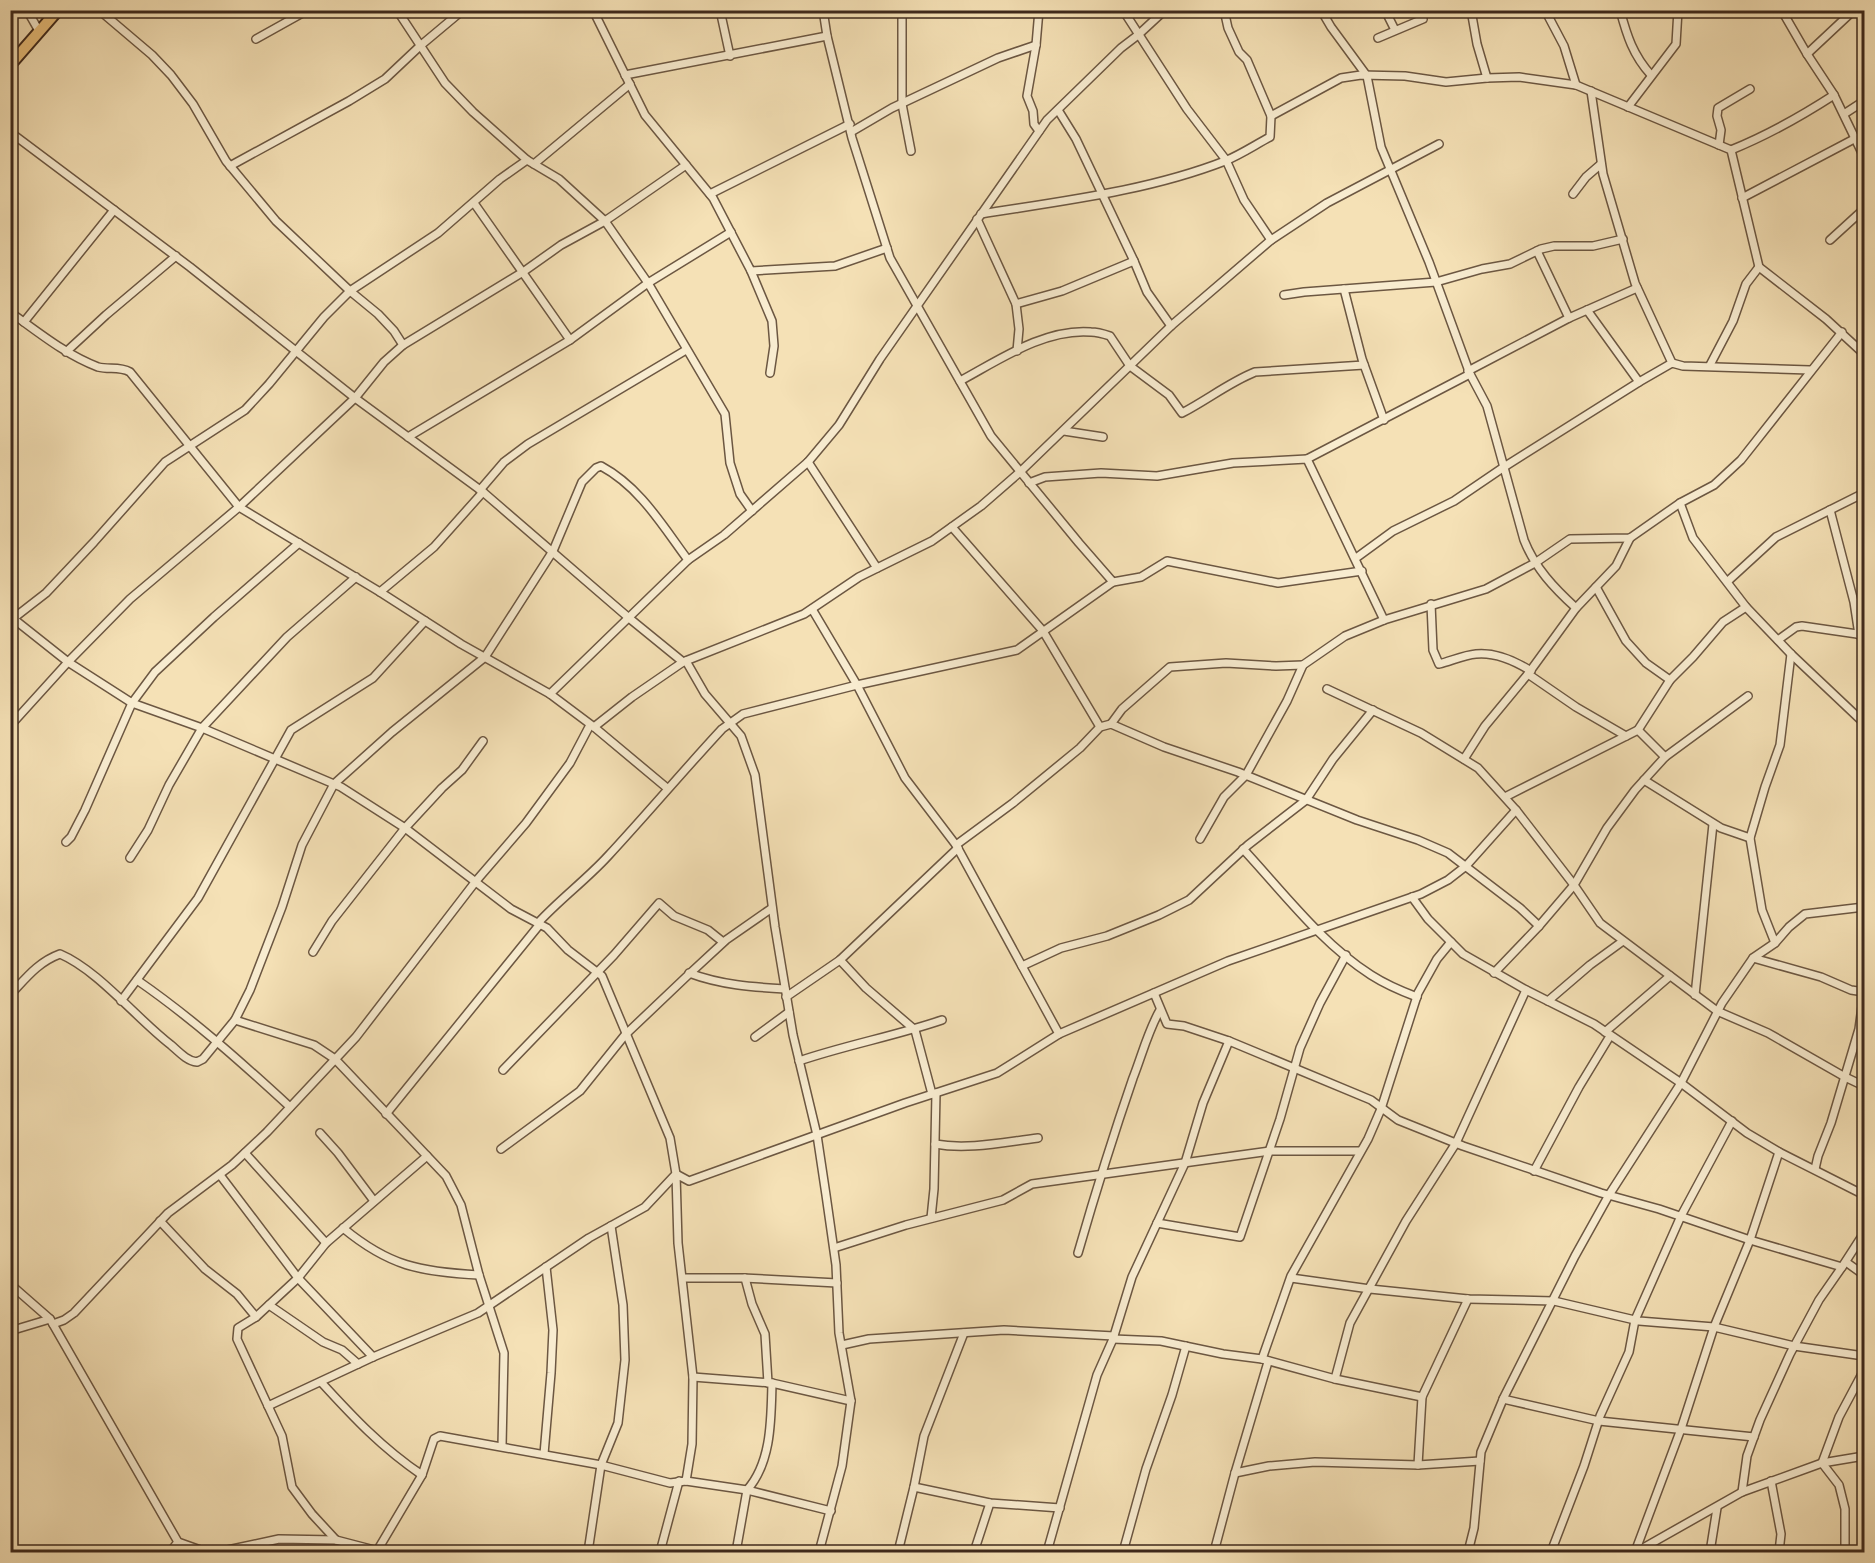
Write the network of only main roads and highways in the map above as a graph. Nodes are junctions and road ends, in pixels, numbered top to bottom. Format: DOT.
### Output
graph roads {
  1 [pos="57,10"];
  2 [pos="10,65"];
  1 -- 2 [label="highway"];
}
